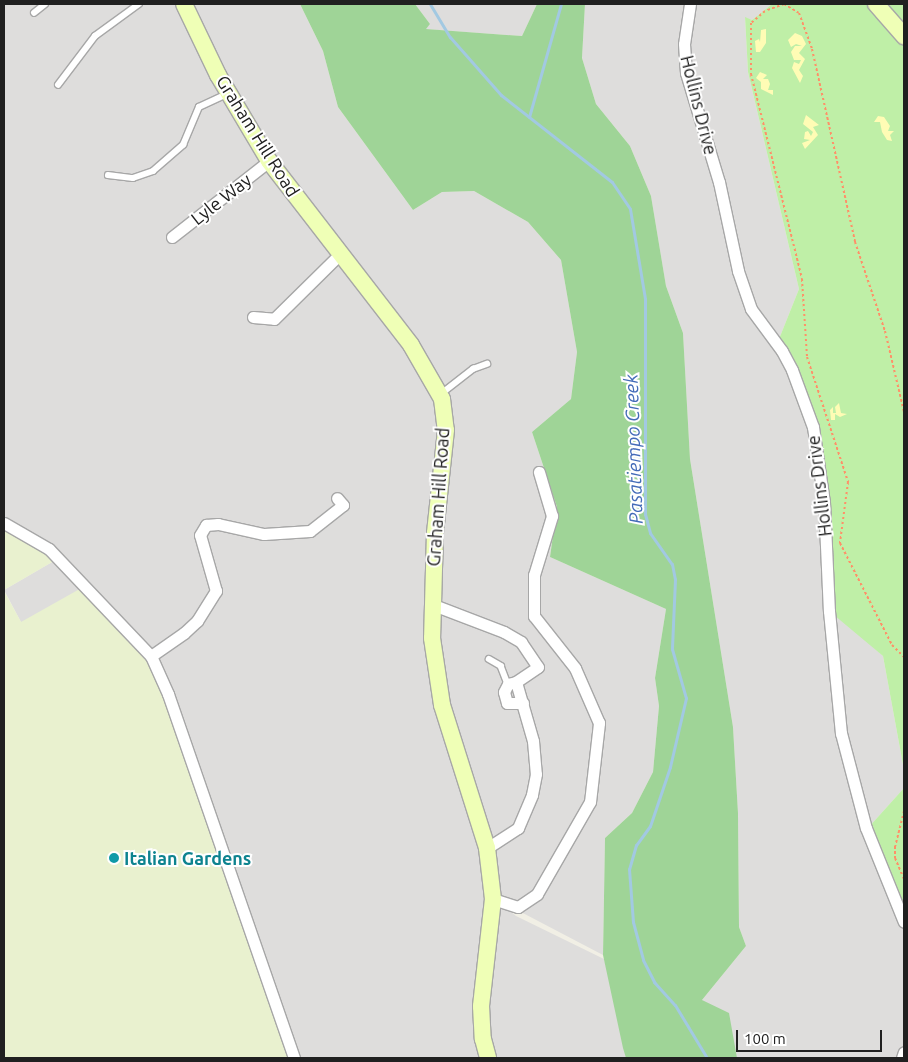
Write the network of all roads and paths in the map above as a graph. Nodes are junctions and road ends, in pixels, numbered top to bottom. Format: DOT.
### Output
graph roads {
  1 [pos="45,4"];
  2 [pos="140,4"];
  3 [pos="184,4"];
  4 [pos="690,4"];
  5 [pos="784,4"];
  6 [pos="876,4"];
  7 [pos="34,13"];
  8 [pos="904,36"];
  9 [pos="58,85"];
  10 [pos="229,93"];
  11 [pos="269,161"];
  12 [pos="108,175"];
  13 [pos="172,237"];
  14 [pos="339,255"];
  15 [pos="254,317"];
  16 [pos="487,364"];
  17 [pos="440,396"];
  18 [pos="904,412"];
  19 [pos="538,472"];
  20 [pos="337,498"];
  21 [pos="4,523"];
  22 [pos="431,604"];
  23 [pos="151,656"];
  24 [pos="904,657"];
  25 [pos="489,659"];
  26 [pos="512,683"];
  27 [pos="904,811"];
  28 [pos="487,848"];
  29 [pos="904,879"];
  30 [pos="493,899"];
  31 [pos="904,922"];
  32 [pos="904,1052"];
  33 [pos="294,1058"];
  34 [pos="488,1058"];
  35 [pos="902,1058"];
  1 -- 7 [label="lane"];
  2 -- 9 [label="lane"];
  3 -- 10 [label="main road, Graham Hill Road"];
  4 -- 31 [label="street, Hollins Drive"];
  5 -- 18 [label="path"];
  5 -- 24 [label="path"];
  6 -- 8 [label="main road"];
  10 -- 11 [label="main road, Graham Hill Road"];
  10 -- 12 [label="lane"];
  11 -- 13 [label="street, Lyle Way"];
  11 -- 14 [label="main road, Graham Hill Road"];
  14 -- 15 [label="street"];
  14 -- 17 [label="main road, Graham Hill Road"];
  16 -- 17 [label="lane"];
  17 -- 22 [label="main road, Graham Hill Road"];
  19 -- 30 [label="street"];
  20 -- 23 [label="street"];
  21 -- 23 [label="street"];
  22 -- 26 [label="street"];
  22 -- 28 [label="main road, Graham Hill Road"];
  23 -- 33 [label="street"];
  25 -- 26 [label="lane"];
  26 -- 28 [label="street"];
  27 -- 29 [label="path"];
  28 -- 30 [label="main road, Graham Hill Road"];
  30 -- 34 [label="main road, Graham Hill Road"];
  32 -- 35 [label="street"];
}
